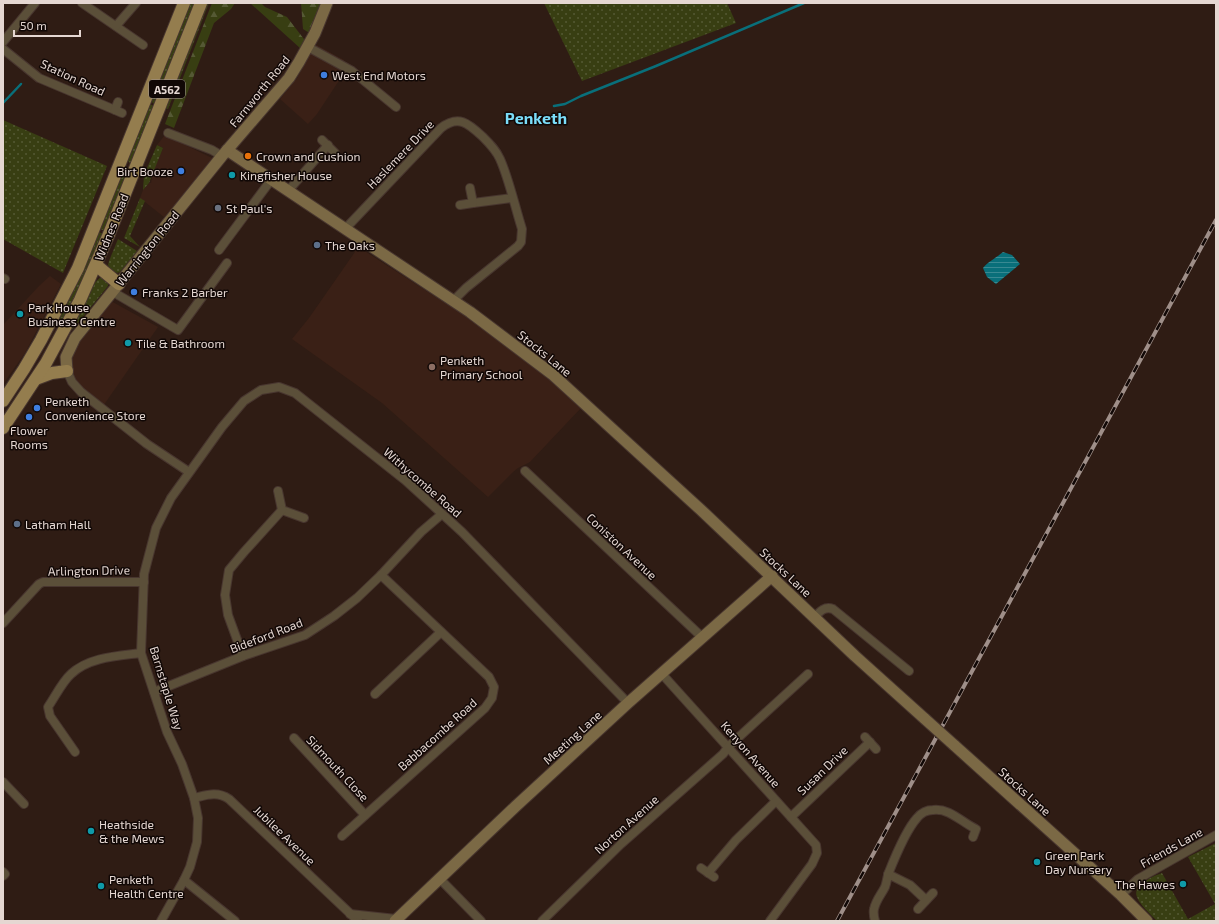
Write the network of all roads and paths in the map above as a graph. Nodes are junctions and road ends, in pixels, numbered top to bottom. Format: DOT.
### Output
graph roads {
  1 [pos="35,3"];
  2 [pos="82,3"];
  3 [pos="136,3"];
  4 [pos="184,3"];
  5 [pos="201,3"];
  6 [pos="327,3"];
  7 [pos="116,26"];
  8 [pos="3,42"];
  9 [pos="143,45"];
  10 [pos="308,47"];
  11 [pos="3,49"];
  12 [pos="396,107"];
  13 [pos="118,108"];
  14 [pos="168,133"];
  15 [pos="335,152"];
  16 [pos="225,153"];
  17 [pos="271,180"];
  18 [pos="470,188"];
  19 [pos="288,191"];
  20 [pos="512,198"];
  21 [pos="473,203"];
  22 [pos="460,205"];
  23 [pos="345,229"];
  24 [pos="219,250"];
  25 [pos="227,263"];
  26 [pos="96,265"];
  27 [pos="116,288"];
  28 [pos="453,301"];
  29 [pos="66,371"];
  30 [pos="36,379"];
  31 [pos="3,401"];
  32 [pos="3,428"];
  33 [pos="525,471"];
  34 [pos="189,472"];
  35 [pos="278,491"];
  36 [pos="282,510"];
  37 [pos="442,514"];
  38 [pos="304,518"];
  39 [pos="381,575"];
  40 [pos="772,576"];
  41 [pos="144,582"];
  42 [pos="815,617"];
  43 [pos="3,623"];
  44 [pos="441,632"];
  45 [pos="703,638"];
  46 [pos="141,653"];
  47 [pos="243,656"];
  48 [pos="912,671"];
  49 [pos="662,674"];
  50 [pos="808,674"];
  51 [pos="154,692"];
  52 [pos="375,694"];
  53 [pos="628,703"];
  54 [pos="294,738"];
  55 [pos="870,743"];
  56 [pos="729,746"];
  57 [pos="75,752"];
  58 [pos="3,782"];
  59 [pos="194,798"];
  60 [pos="776,801"];
  61 [pos="24,804"];
  62 [pos="365,815"];
  63 [pos="791,817"];
  64 [pos="342,836"];
  65 [pos="1216,836"];
  66 [pos="973,837"];
  67 [pos="3,872"];
  68 [pos="708,872"];
  69 [pos="888,874"];
  70 [pos="3,876"];
  71 [pos="439,878"];
  72 [pos="184,880"];
  73 [pos="933,893"];
  74 [pos="1121,895"];
  75 [pos="926,900"];
  76 [pos="918,909"];
  77 [pos="350,914"];
  78 [pos="395,920"];
  79 [pos="161,921"];
  80 [pos="235,921"];
  81 [pos="358,921"];
  82 [pos="481,921"];
  83 [pos="542,921"];
  84 [pos="770,921"];
  85 [pos="875,921"];
  86 [pos="1146,921"];
  1 -- 8 [label="street"];
  2 -- 7 [label="street"];
  3 -- 7 [label="street"];
  4 -- 31 [label="main road, Widnes Road / A562"];
  5 -- 26 [label="main road, Widnes Road / A562"];
  6 -- 10 [label="street, Farnworth Road"];
  7 -- 9 [label="street"];
  10 -- 12 [label="street"];
  10 -- 16 [label="street, Farnworth Road"];
  11 -- 13 [label="street, Station Road"];
  14 -- 16 [label="street"];
  15 -- 19 [label="street"];
  16 -- 17 [label="street, Stocks Lane"];
  16 -- 27 [label="street, Warrington Road"];
  17 -- 19 [label="street, Stocks Lane"];
  17 -- 24 [label="street"];
  18 -- 21 [label="street"];
  19 -- 23 [label="street, Stocks Lane"];
  20 -- 21 [label="street"];
  20 -- 23 [label="street, Haslemere Drive"];
  20 -- 28 [label="street, Haslemere Drive"];
  21 -- 22 [label="street"];
  23 -- 28 [label="street, Stocks Lane"];
  25 -- 27 [label="street"];
  26 -- 27 [label="main road"];
  26 -- 30 [label="main road, Widnes Road / A562"];
  27 -- 29 [label="street, Warrington Road"];
  28 -- 40 [label="street, Stocks Lane"];
  29 -- 30 [label="main road"];
  29 -- 34 [label="street"];
  30 -- 32 [label="main road, A562"];
  33 -- 45 [label="street, Coniston Avenue"];
  34 -- 37 [label="street, Withycombe Road"];
  34 -- 41 [label="street, Barnstaple Way"];
  35 -- 36 [label="street"];
  36 -- 38 [label="street"];
  36 -- 47 [label="street"];
  37 -- 39 [label="street, Bideford Road"];
  37 -- 53 [label="street, Withycombe Road"];
  39 -- 44 [label="street, Babbacombe Road"];
  39 -- 47 [label="street, Bideford Road"];
  40 -- 42 [label="street, Stocks Lane"];
  40 -- 45 [label="street, Meeting Lane"];
  41 -- 43 [label="street, Arlington Drive"];
  41 -- 46 [label="street, Barnstaple Way"];
  42 -- 48 [label="street"];
  42 -- 74 [label="street, Stocks Lane, bridge"];
  44 -- 52 [label="street"];
  44 -- 62 [label="street, Babbacombe Road"];
  45 -- 49 [label="street, Meeting Lane"];
  46 -- 51 [label="street, Barnstaple Way"];
  46 -- 57 [label="street"];
  47 -- 51 [label="street, Bideford Road"];
  49 -- 53 [label="street, Meeting Lane"];
  49 -- 56 [label="street, Kenyon Avenue"];
  50 -- 56 [label="street, Norton Avenue"];
  51 -- 59 [label="street, Barnstaple Way"];
  53 -- 71 [label="street, Meeting Lane"];
  54 -- 62 [label="street, Sidmouth Close"];
  55 -- 63 [label="street, Susan Drive"];
  56 -- 60 [label="street, Kenyon Avenue"];
  56 -- 83 [label="street, Norton Avenue"];
  58 -- 61 [label="street"];
  59 -- 72 [label="street, Barnstaple Way"];
  59 -- 77 [label="street, Jubilee Avenue"];
  60 -- 63 [label="street, Kenyon Avenue"];
  60 -- 68 [label="street"];
  62 -- 64 [label="street, Babbacombe Road"];
  63 -- 84 [label="street, Kenyon Avenue"];
  65 -- 74 [label="street, Friends Lane"];
  66 -- 69 [label="street"];
  67 -- 70 [label="street"];
  69 -- 75 [label="street"];
  69 -- 85 [label="street"];
  71 -- 78 [label="street, Meeting Lane"];
  71 -- 82 [label="street"];
  72 -- 79 [label="street, Barnstaple Way"];
  72 -- 80 [label="street"];
  73 -- 75 [label="street"];
  74 -- 86 [label="street, Stocks Lane"];
  75 -- 76 [label="street"];
  77 -- 78 [label="street"];
  77 -- 81 [label="street, Jubilee Avenue"];
}
